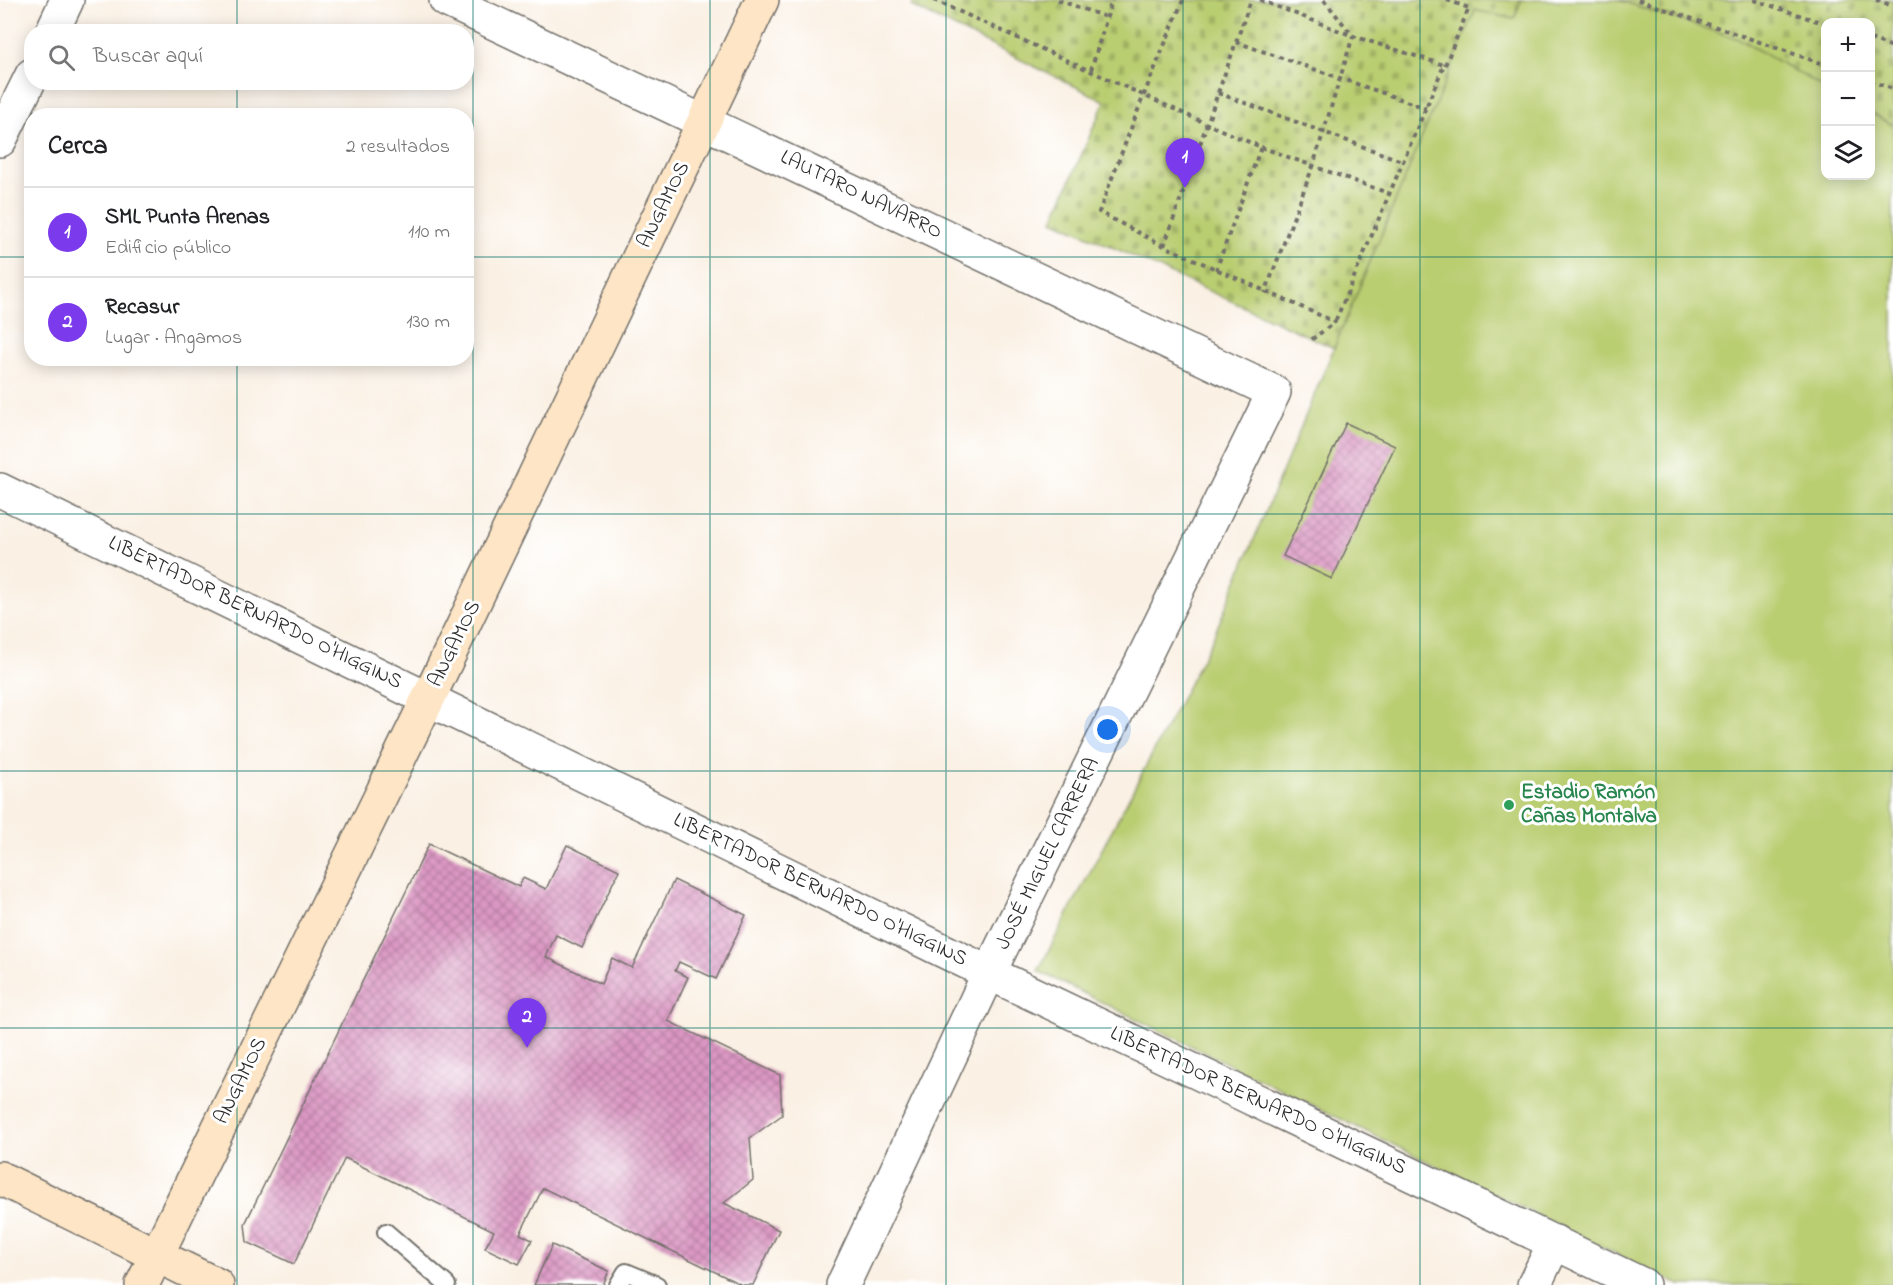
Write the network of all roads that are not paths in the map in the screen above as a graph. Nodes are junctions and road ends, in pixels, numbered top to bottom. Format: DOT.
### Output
graph roads {
  1 [pos="68,0"];
  2 [pos="446,0"];
  3 [pos="762,0"];
  4 [pos="56,24"];
  5 [pos="25,90"];
  6 [pos="705,120"];
  7 [pos="0,140"];
  8 [pos="1274,392"];
  9 [pos="0,490"];
  10 [pos="429,698"];
  11 [pos="989,973"];
  12 [pos="0,1178"];
  13 [pos="386,1232"];
  14 [pos="1555,1242"];
  15 [pos="156,1255"];
  16 [pos="142,1285"];
  17 [pos="217,1285"];
  18 [pos="447,1285"];
  19 [pos="618,1285"];
  20 [pos="657,1285"];
  21 [pos="843,1285"];
  22 [pos="1534,1285"];
  23 [pos="1643,1285"];
  1 -- 4 [label="street"];
  2 -- 6 [label="street, LAUTARO NAVARRO"];
  3 -- 6 [label="street, ANGAMOS"];
  5 -- 7 [label="street"];
  6 -- 8 [label="street, LAUTARO NAVARRO"];
  6 -- 10 [label="street, ANGAMOS"];
  8 -- 11 [label="street, JOSÉ MIGUEL CARRERA"];
  9 -- 10 [label="street, LIBERTADOR BERNARDO O'HIGGINS"];
  10 -- 11 [label="street, LIBERTADOR BERNARDO O'HIGGINS"];
  10 -- 15 [label="street, ANGAMOS"];
  11 -- 14 [label="street, LIBERTADOR BERNARDO O'HIGGINS"];
  11 -- 21 [label="street, JOSÉ MIGUEL CARRERA"];
  12 -- 15 [label="street"];
  13 -- 18 [label="lane"];
  14 -- 22 [label="street"];
  14 -- 23 [label="street, LIBERTADOR BERNARDO O'HIGGINS"];
  15 -- 16 [label="street, ANGAMOS"];
  15 -- 17 [label="street"];
  19 -- 20 [label="lane"];
}
